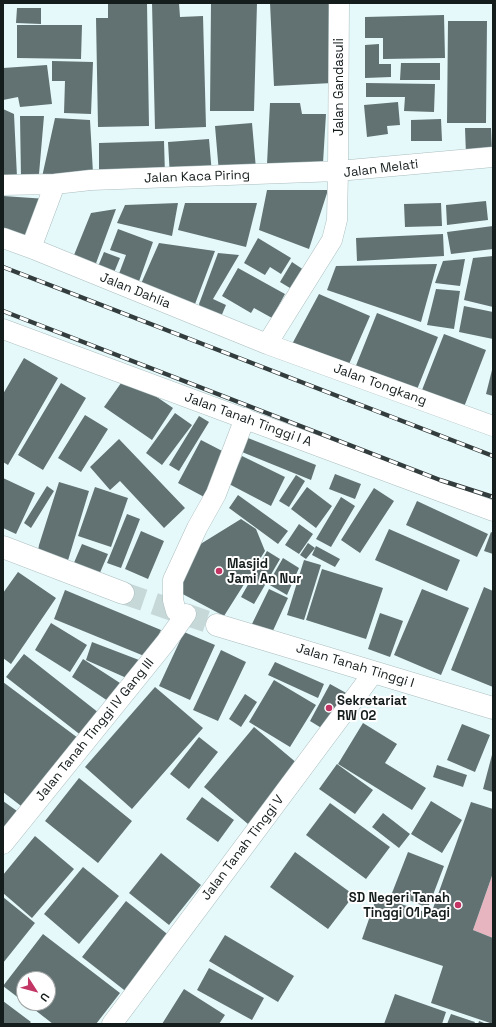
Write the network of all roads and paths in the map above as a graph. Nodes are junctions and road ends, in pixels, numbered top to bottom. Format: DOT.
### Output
graph roads {
  1 [pos="339,3"];
  2 [pos="493,157"];
  3 [pos="338,171"];
  4 [pos="55,184"];
  5 [pos="3,185"];
  6 [pos="3,238"];
  7 [pos="34,240"];
  8 [pos="3,329"];
  9 [pos="266,344"];
  10 [pos="245,418"];
  11 [pos="493,426"];
  12 [pos="493,510"];
  13 [pos="3,547"];
  14 [pos="123,593"];
  15 [pos="217,625"];
  16 [pos="374,672"];
  17 [pos="493,708"];
  18 [pos="3,844"];
  19 [pos="112,1024"];
  1 -- 3 [label="street, Jalan Gandasuli"];
  2 -- 3 [label="street, Jalan Melati"];
  3 -- 4 [label="street, Jalan Kaca Piring"];
  3 -- 9 [label="street, Jalan Melati"];
  4 -- 5 [label="street, Jalan Kaca Piring"];
  4 -- 7 [label="street"];
  6 -- 9 [label="street, Jalan Dahlia"];
  8 -- 10 [label="street, Jalan Tanah Tinggi I A"];
  9 -- 11 [label="street, Jalan Tongkang"];
  10 -- 12 [label="street, Jalan Tanah Tinggi I A"];
  10 -- 18 [label="street, Jalan Tanah Tinggi IV Gang III"];
  13 -- 14 [label="street"];
  15 -- 16 [label="street, Jalan Tanah Tinggi I"];
  16 -- 17 [label="street, Jalan Tanah Tinggi I"];
  16 -- 19 [label="street, Jalan Tanah Tinggi V"];
}
